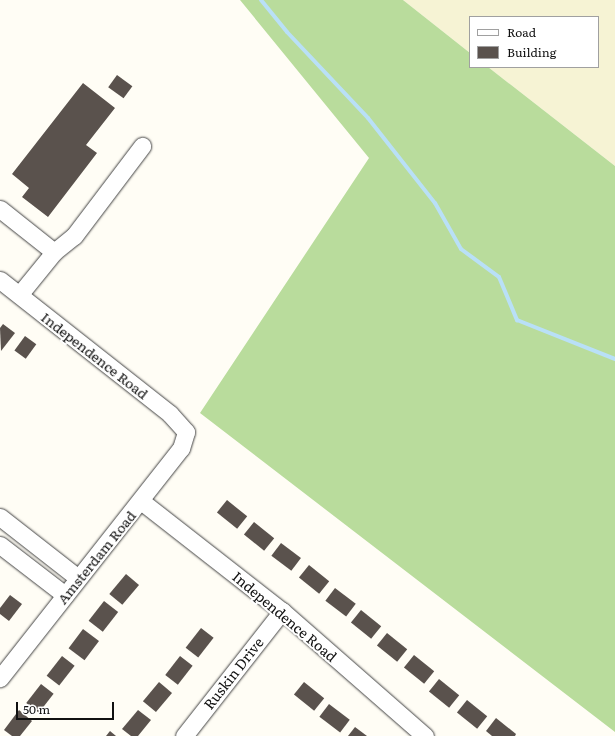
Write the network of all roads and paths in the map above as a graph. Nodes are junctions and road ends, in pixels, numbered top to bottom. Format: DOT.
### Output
graph roads {
  1 [pos="142,146"];
  2 [pos="0,209"];
  3 [pos="54,252"];
  4 [pos="0,280"];
  5 [pos="19,295"];
  6 [pos="186,432"];
  7 [pos="141,501"];
  8 [pos="0,517"];
  9 [pos="0,545"];
  10 [pos="78,578"];
  11 [pos="65,596"];
  12 [pos="282,611"];
  13 [pos="0,678"];
  14 [pos="184,736"];
  15 [pos="425,736"];
  1 -- 3 [label="street"];
  2 -- 3 [label="street"];
  3 -- 5 [label="street"];
  4 -- 5 [label="street, Independence Road"];
  5 -- 6 [label="street, Independence Road"];
  6 -- 7 [label="street, Amsterdam Road"];
  7 -- 10 [label="street, Amsterdam Road"];
  7 -- 12 [label="street, Independence Road"];
  8 -- 10 [label="street"];
  9 -- 11 [label="street"];
  10 -- 11 [label="street, Amsterdam Road"];
  11 -- 13 [label="street, Amsterdam Road"];
  12 -- 14 [label="street, Ruskin Drive"];
  12 -- 15 [label="street, Independence Road"];
}
